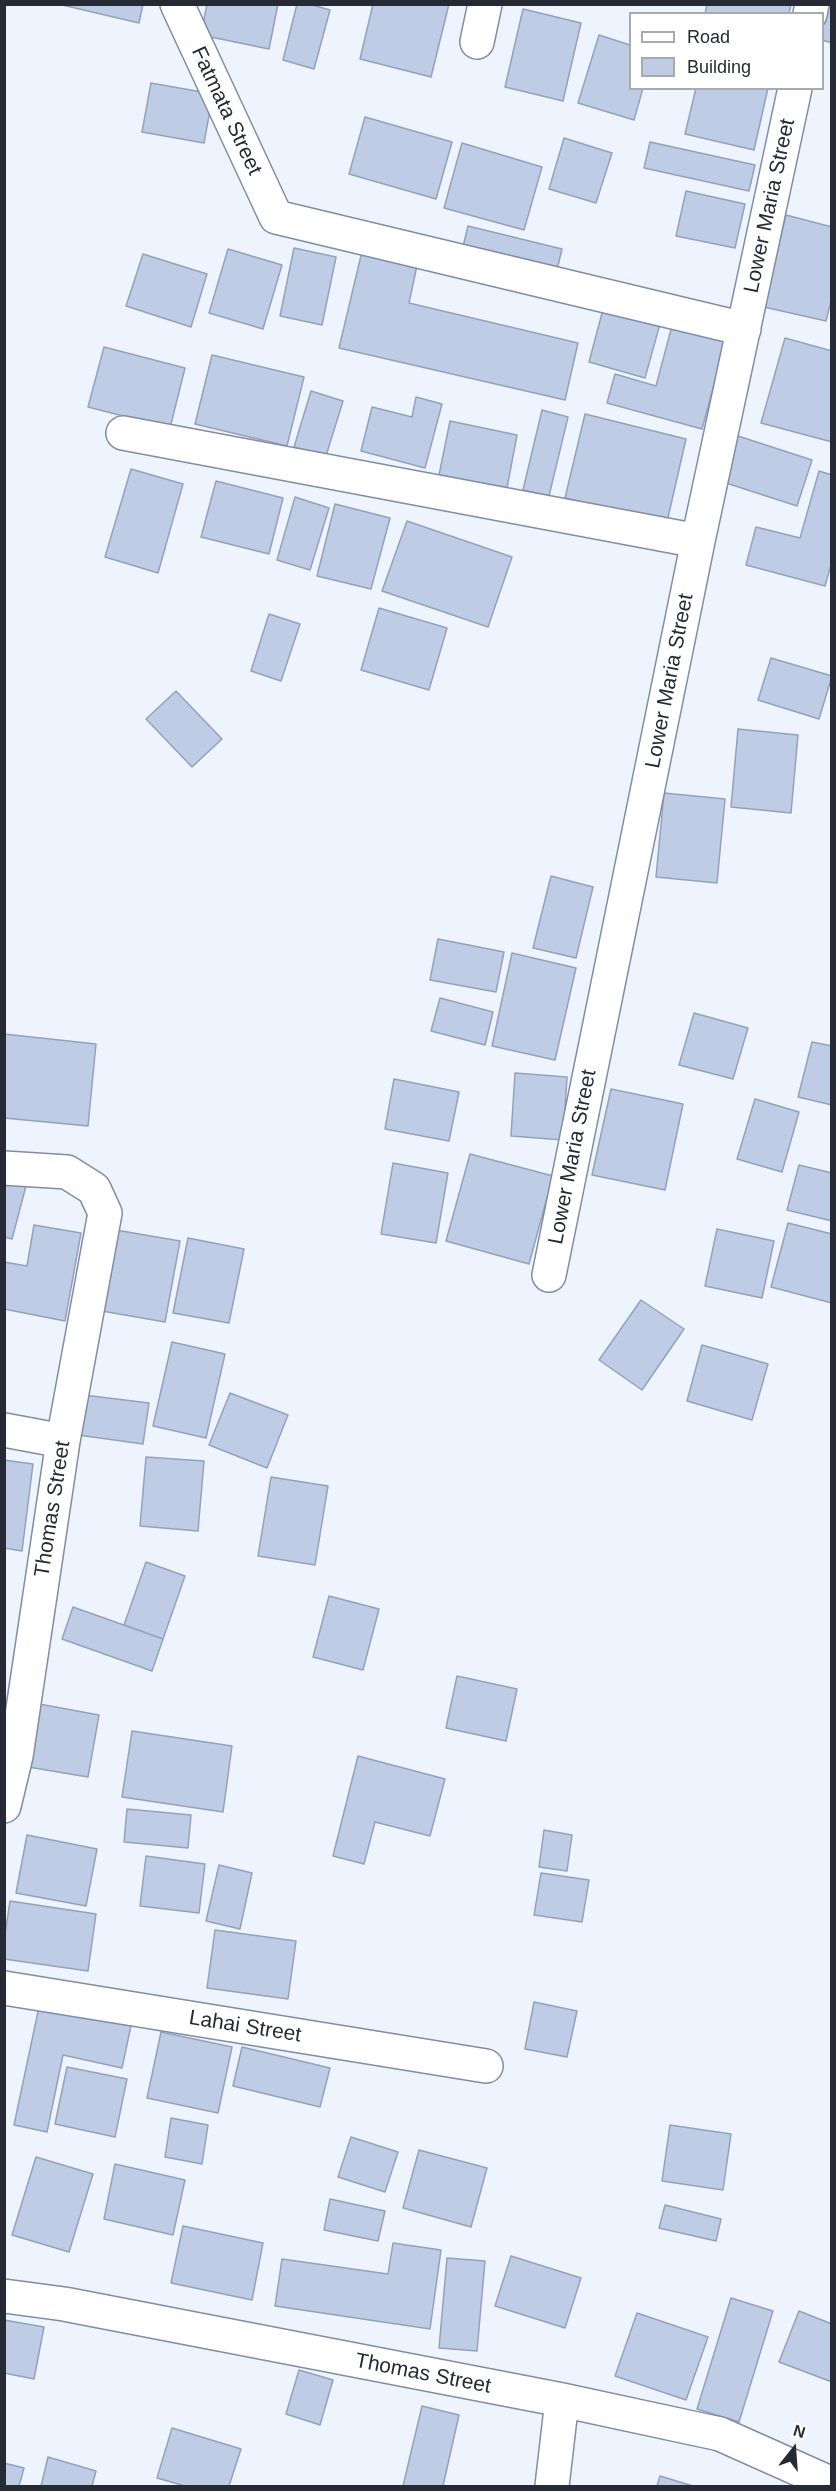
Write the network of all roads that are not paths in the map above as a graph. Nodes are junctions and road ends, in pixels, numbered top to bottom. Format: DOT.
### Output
graph roads {
  1 [pos="177,4"];
  2 [pos="485,4"];
  3 [pos="477,42"];
  4 [pos="795,90"];
  5 [pos="744,329"];
  6 [pos="123,433"];
  7 [pos="698,541"];
  8 [pos="4,1168"];
  9 [pos="549,1275"];
  10 [pos="4,1430"];
  11 [pos="63,1441"];
  12 [pos="4,1806"];
  13 [pos="4,1988"];
  14 [pos="486,2066"];
  15 [pos="4,2296"];
  16 [pos="562,2400"];
  17 [pos="831,2484"];
  18 [pos="552,2487"];
  1 -- 5 [label="street, Fatmata Street"];
  2 -- 3 [label="street"];
  4 -- 5 [label="street, Lower Maria Street"];
  5 -- 7 [label="street, Lower Maria Street"];
  6 -- 7 [label="street"];
  7 -- 9 [label="street, Lower Maria Street"];
  8 -- 11 [label="street, Thomas Street"];
  10 -- 11 [label="street"];
  11 -- 12 [label="street, Thomas Street"];
  13 -- 14 [label="street, Lahai Street"];
  15 -- 16 [label="street, Thomas Street"];
  16 -- 17 [label="street, Thomas Street"];
  16 -- 18 [label="street"];
}
